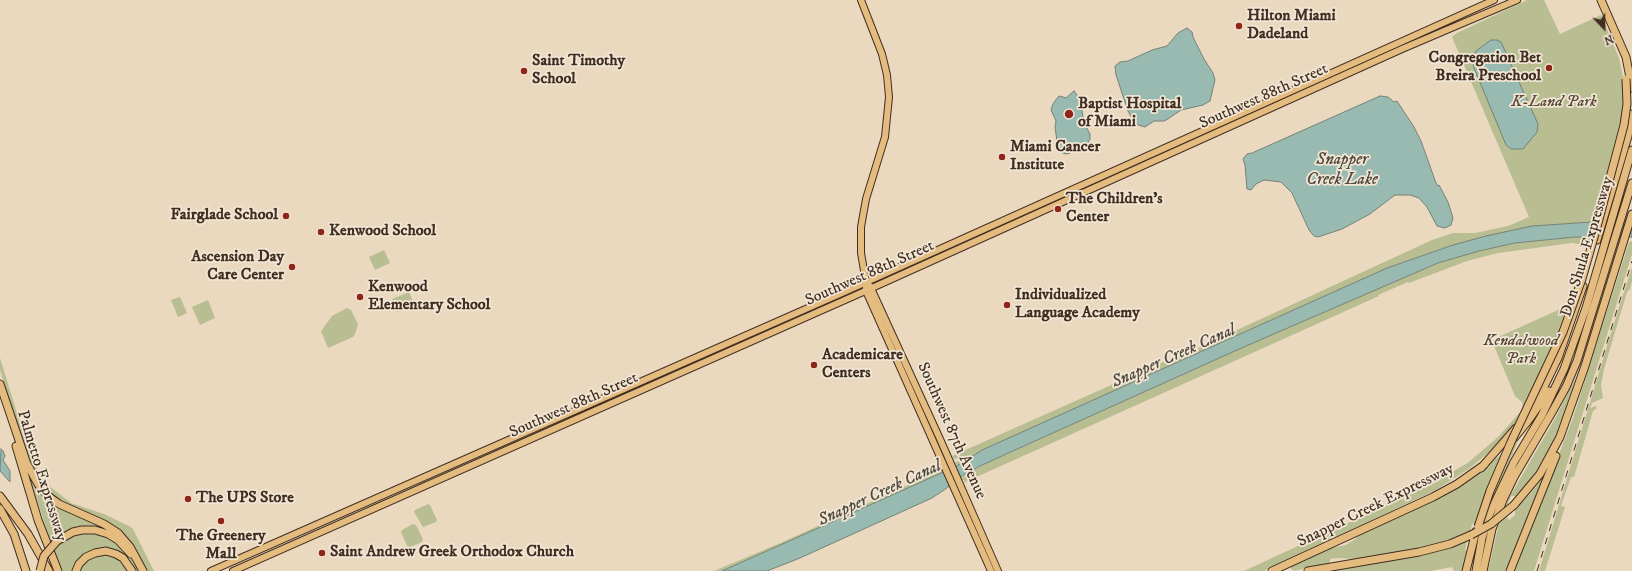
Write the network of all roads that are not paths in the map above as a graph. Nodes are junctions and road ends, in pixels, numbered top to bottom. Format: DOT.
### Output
graph roads {
  1 [pos="861,0"];
  2 [pos="1517,0"];
  3 [pos="1601,0"];
  4 [pos="1492,1"];
  5 [pos="1494,10"];
  6 [pos="1441,24"];
  7 [pos="1444,32"];
  8 [pos="1618,39"];
  9 [pos="1632,88"];
  10 [pos="1632,114"];
  11 [pos="1193,134"];
  12 [pos="1203,139"];
  13 [pos="1632,150"];
  14 [pos="1632,183"];
  15 [pos="1056,196"];
  16 [pos="1059,203"];
  17 [pos="1631,217"];
  18 [pos="866,282"];
  19 [pos="869,289"];
  20 [pos="1564,369"];
  21 [pos="0,384"];
  22 [pos="0,388"];
  23 [pos="1560,437"];
  24 [pos="1481,468"];
  25 [pos="956,482"];
  26 [pos="396,490"];
  27 [pos="387,494"];
  28 [pos="0,496"];
  29 [pos="388,502"];
  30 [pos="380,506"];
  31 [pos="0,509"];
  32 [pos="137,561"];
  33 [pos="26,571"];
  34 [pos="40,571"];
  35 [pos="49,571"];
  36 [pos="58,571"];
  37 [pos="76,571"];
  38 [pos="132,571"];
  39 [pos="143,571"];
  40 [pos="211,571"];
  41 [pos="233,571"];
  42 [pos="991,571"];
  43 [pos="998,571"];
  44 [pos="1272,571"];
  45 [pos="1308,571"];
  46 [pos="1466,571"];
  47 [pos="1476,571"];
  48 [pos="1483,571"];
  49 [pos="1510,571"];
  1 -- 18 [label="main road"];
  2 -- 5 [label="main road, Southwest 88th Street"];
  3 -- 8 [label="highway"];
  4 -- 5 [label="main road"];
  4 -- 6 [label="main road, Southwest 88th Street"];
  5 -- 7 [label="main road, Southwest 88th Street"];
  6 -- 7 [label="main road"];
  6 -- 11 [label="main road, Southwest 88th Street"];
  7 -- 12 [label="main road, Southwest 88th Street"];
  8 -- 9 [label="highway"];
  8 -- 46 [label="highway, bridge"];
  10 -- 24 [label="highway"];
  11 -- 12 [label="main road"];
  11 -- 15 [label="main road, Southwest 88th Street"];
  12 -- 16 [label="main road, Southwest 88th Street"];
  13 -- 20 [label="highway, Don Shula Expressway"];
  14 -- 48 [label="highway, Don Shula Expressway"];
  15 -- 16 [label="main road"];
  15 -- 18 [label="main road, Southwest 88th Street"];
  16 -- 19 [label="main road, Southwest 88th Street"];
  17 -- 23 [label="highway, Snapper Creek Expressway"];
  18 -- 19 [label="main road, Southwest 87th Avenue"];
  18 -- 26 [label="main road, Southwest 88th Street"];
  19 -- 25 [label="main road, Southwest 87th Avenue"];
  19 -- 29 [label="main road, Southwest 88th Street"];
  20 -- 24 [label="highway, Snapper Creek Expressway"];
  20 -- 47 [label="highway, Don Shula Expressway"];
  21 -- 32 [label="highway"];
  22 -- 36 [label="highway, Palmetto Expressway"];
  23 -- 45 [label="highway, Snapper Creek Expressway, bridge"];
  23 -- 49 [label="highway"];
  24 -- 44 [label="highway, Snapper Creek Expressway"];
  25 -- 42 [label="main road, Southwest 87th Avenue"];
  25 -- 43 [label="main road, Southwest 87th Avenue"];
  26 -- 27 [label="main road, Southwest 88th Street"];
  26 -- 29 [label="main road"];
  27 -- 30 [label="main road"];
  27 -- 40 [label="main road, Southwest 88th Street"];
  28 -- 35 [label="highway, Palmetto Expressway"];
  29 -- 30 [label="main road, Southwest 88th Street"];
  30 -- 41 [label="main road, Southwest 88th Street"];
  31 -- 33 [label="highway"];
  32 -- 34 [label="highway, bridge"];
  32 -- 39 [label="highway"];
  37 -- 38 [label="highway"];
}
